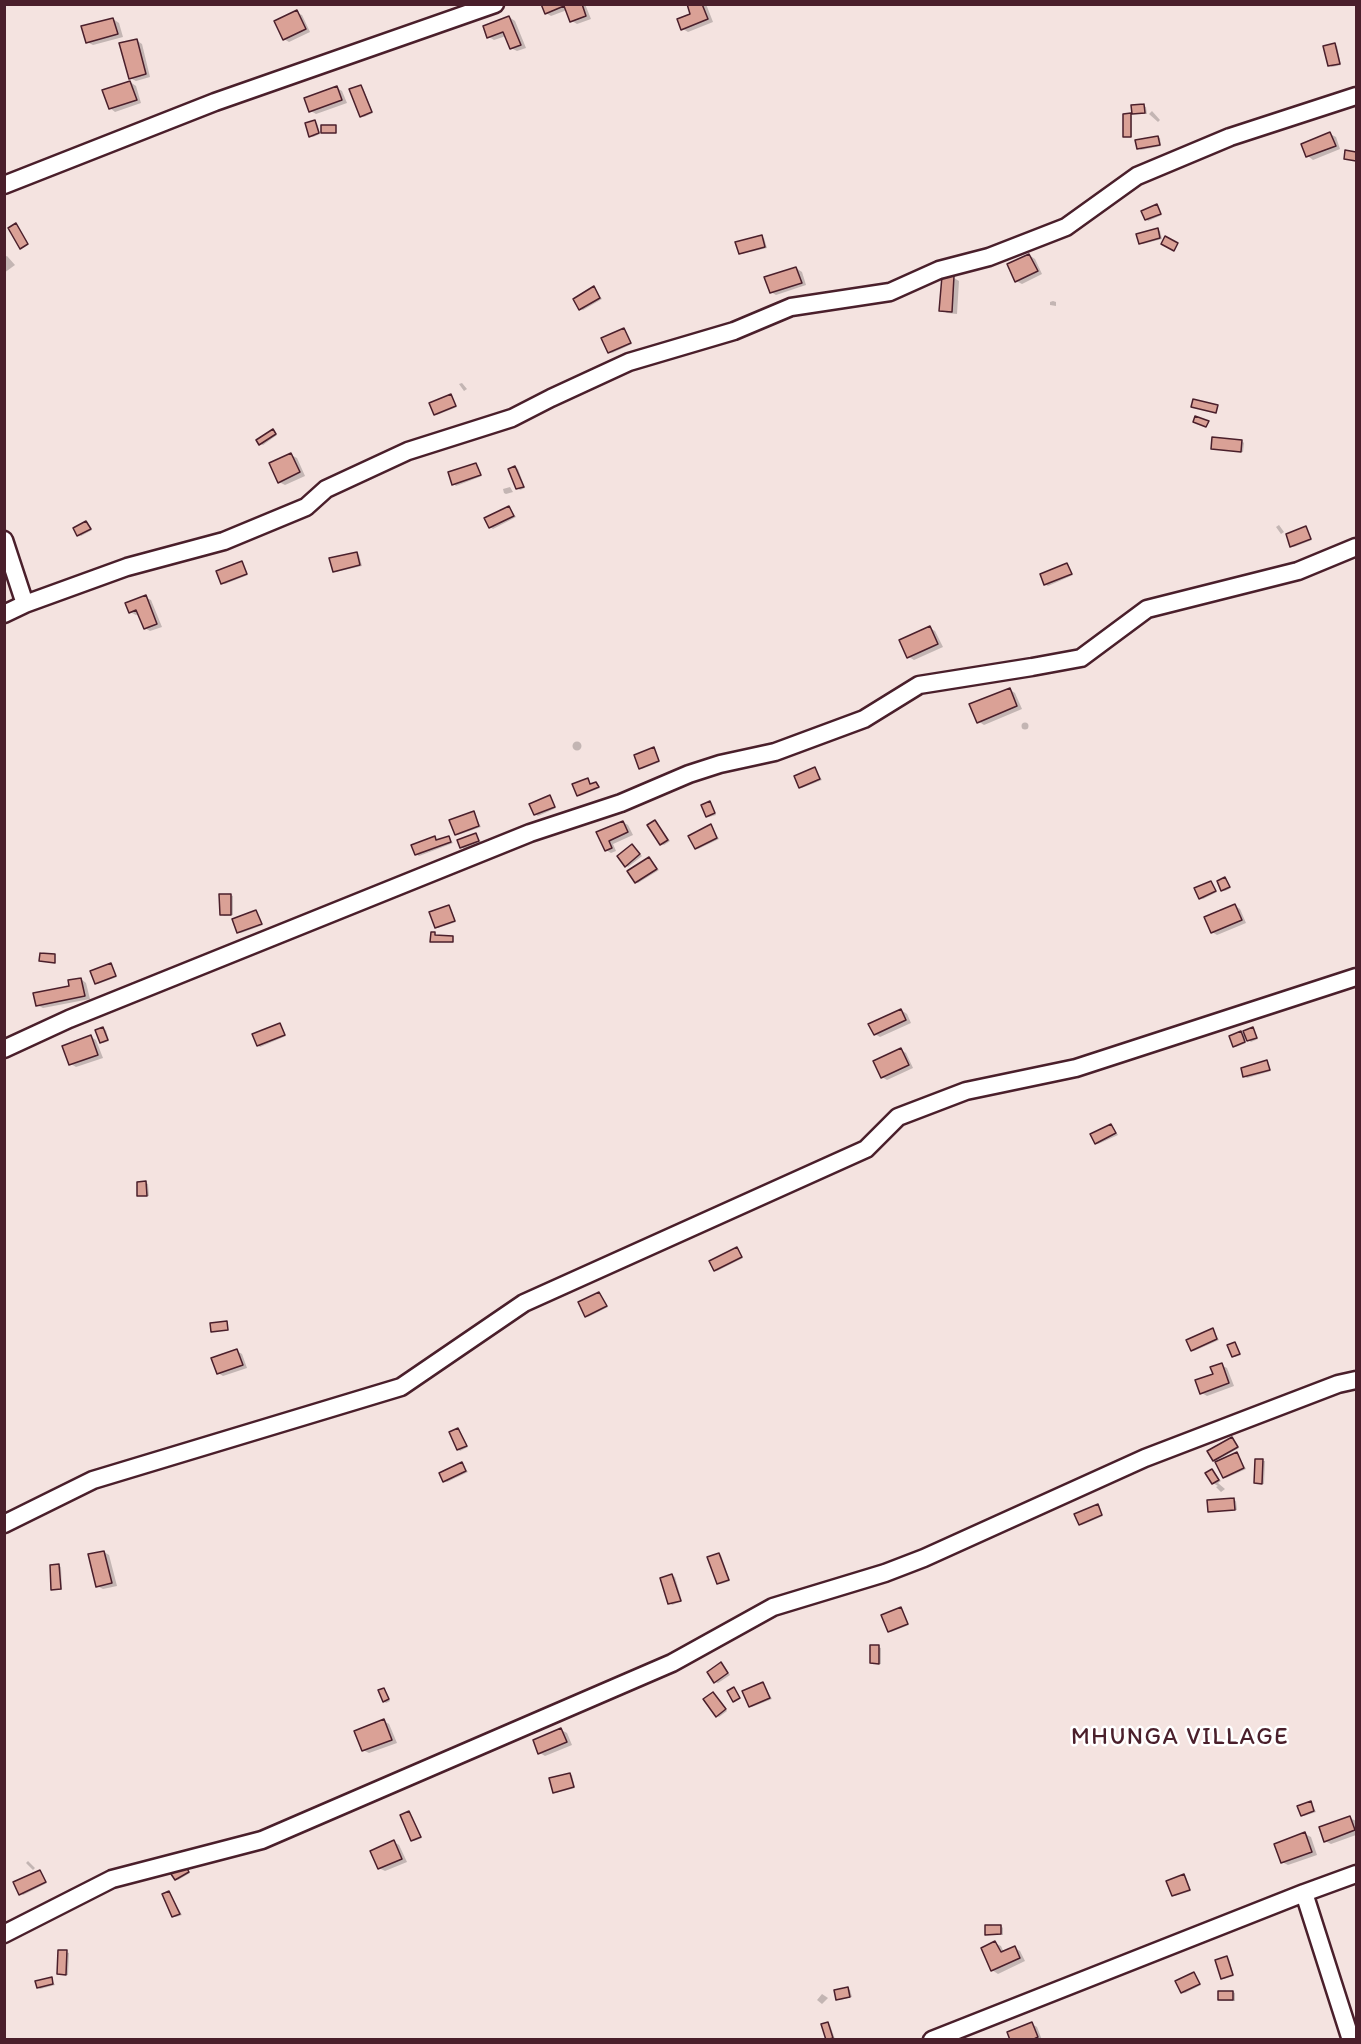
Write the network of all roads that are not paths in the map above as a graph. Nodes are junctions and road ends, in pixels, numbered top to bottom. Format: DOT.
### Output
graph roads {
  1 [pos="495,4"];
  2 [pos="1356,96"];
  3 [pos="4,184"];
  4 [pos="4,540"];
  5 [pos="1356,547"];
  6 [pos="25,604"];
  7 [pos="4,614"];
  8 [pos="1356,977"];
  9 [pos="4,1049"];
  10 [pos="1356,1380"];
  11 [pos="4,1524"];
  12 [pos="1356,1875"];
  13 [pos="1304,1893"];
  14 [pos="4,1934"];
  15 [pos="932,2040"];
  16 [pos="1351,2040"];
  1 -- 3 [label="street"];
  2 -- 6 [label="street"];
  4 -- 6 [label="street"];
  5 -- 9 [label="street"];
  6 -- 7 [label="street"];
  8 -- 11 [label="street"];
  10 -- 14 [label="street"];
  12 -- 13 [label="street"];
  13 -- 15 [label="street"];
  13 -- 16 [label="street"];
}
